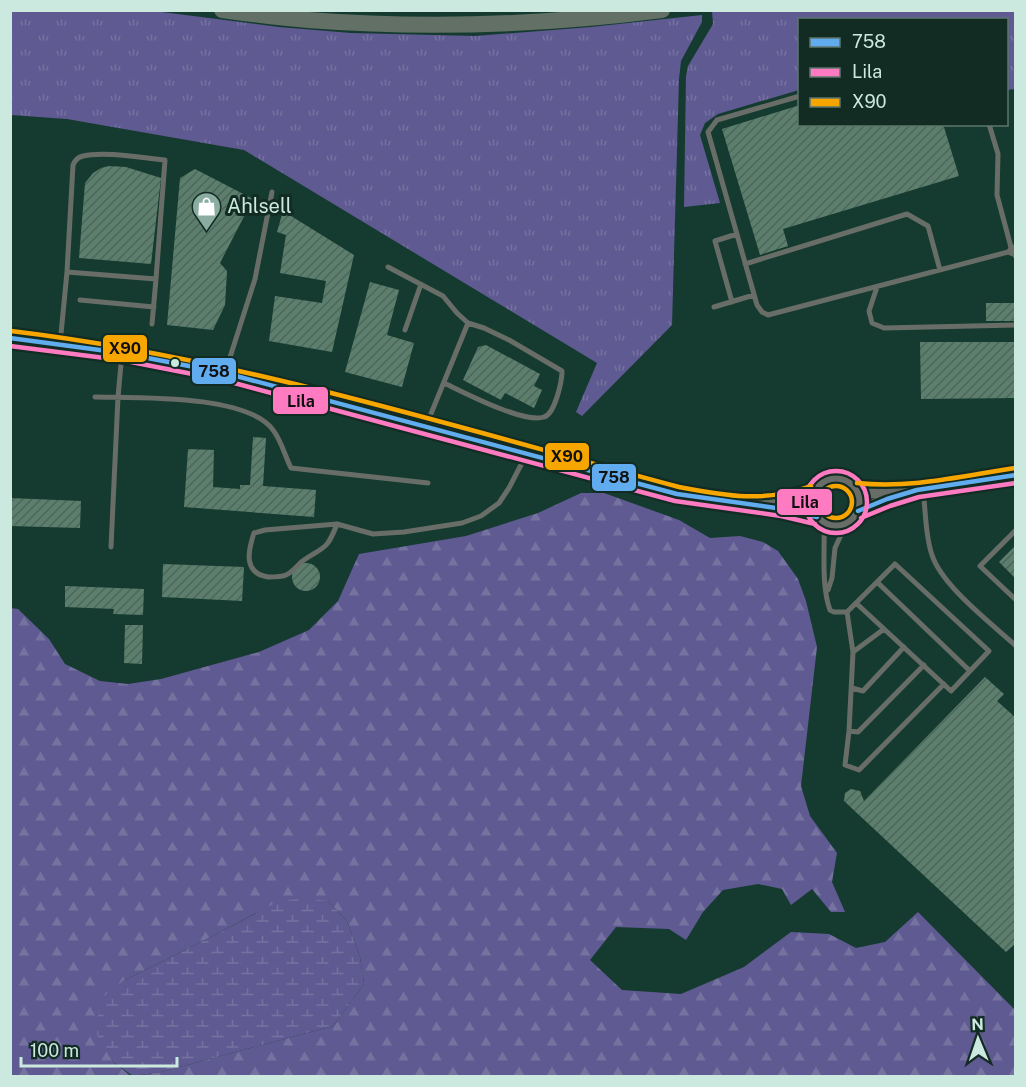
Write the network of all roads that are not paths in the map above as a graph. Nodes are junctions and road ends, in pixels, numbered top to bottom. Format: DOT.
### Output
graph roads {
  1 [pos="222,10"];
  2 [pos="662,10"];
  3 [pos="798,97"];
  4 [pos="990,126"];
  5 [pos="272,192"];
  6 [pos="737,234"];
  7 [pos="1014,253"];
  8 [pos="745,264"];
  9 [pos="388,267"];
  10 [pos="940,270"];
  11 [pos="67,272"];
  12 [pos="156,279"];
  13 [pos="422,284"];
  14 [pos="877,286"];
  15 [pos="754,295"];
  16 [pos="80,300"];
  17 [pos="732,302"];
  18 [pos="154,307"];
  19 [pos="714,307"];
  20 [pos="468,323"];
  21 [pos="152,324"];
  22 [pos="1016,325"];
  23 [pos="405,330"];
  24 [pos="10,338"];
  25 [pos="60,344"];
  26 [pos="122,353"];
  27 [pos="225,374"];
  28 [pos="444,383"];
  29 [pos="95,397"];
  30 [pos="118,397"];
  31 [pos="426,426"];
  32 [pos="527,454"];
  33 [pos="1016,474"];
  34 [pos="428,483"];
  35 [pos="856,490"];
  36 [pos="920,490"];
  37 [pos="814,492"];
  38 [pos="768,506"];
  39 [pos="858,511"];
  40 [pos="820,520"];
  41 [pos="846,524"];
  42 [pos="338,525"];
  43 [pos="1016,530"];
  44 [pos="111,547"];
  45 [pos="877,582"];
  46 [pos="827,592"];
  47 [pos="1016,600"];
  48 [pos="856,603"];
  49 [pos="847,612"];
  50 [pos="884,629"];
  51 [pos="1016,646"];
  52 [pos="904,647"];
  53 [pos="853,652"];
  54 [pos="924,665"];
  55 [pos="970,671"];
  56 [pos="944,684"];
  57 [pos="852,688"];
  58 [pos="849,731"];
  1 -- 2 [label="highway"];
  3 -- 6 [label="lane"];
  4 -- 7 [label="lane"];
  5 -- 27 [label="lane"];
  6 -- 8 [label="lane"];
  6 -- 17 [label="lane"];
  7 -- 10 [label="lane"];
  8 -- 10 [label="lane"];
  8 -- 15 [label="lane"];
  9 -- 13 [label="lane"];
  10 -- 14 [label="lane"];
  11 -- 12 [label="lane"];
  11 -- 12 [label="lane"];
  11 -- 25 [label="lane"];
  12 -- 18 [label="lane"];
  13 -- 20 [label="lane"];
  13 -- 23 [label="lane"];
  14 -- 15 [label="lane"];
  14 -- 22 [label="lane"];
  15 -- 17 [label="lane"];
  16 -- 18 [label="lane"];
  17 -- 19 [label="lane"];
  18 -- 21 [label="lane"];
  20 -- 28 [label="lane"];
  20 -- 28 [label="lane"];
  24 -- 25 [label="street"];
  25 -- 26 [label="street"];
  26 -- 27 [label="street"];
  26 -- 30 [label="lane"];
  27 -- 31 [label="street"];
  28 -- 31 [label="lane"];
  29 -- 30 [label="lane"];
  30 -- 34 [label="lane"];
  30 -- 44 [label="lane"];
  31 -- 32 [label="street"];
  32 -- 38 [label="street"];
  32 -- 42 [label="lane"];
  33 -- 36 [label="street"];
  35 -- 36 [label="street"];
  35 -- 37 [label="street"];
  35 -- 39 [label="street"];
  36 -- 39 [label="street"];
  36 -- 51 [label="lane"];
  37 -- 38 [label="street"];
  37 -- 40 [label="street"];
  38 -- 40 [label="street"];
  39 -- 41 [label="street"];
  40 -- 41 [label="street"];
  40 -- 46 [label="lane"];
  41 -- 46 [label="lane"];
  42 -- 42 [label="lane"];
  43 -- 47 [label="lane"];
  45 -- 48 [label="lane"];
  45 -- 55 [label="lane"];
  45 -- 55 [label="lane"];
  46 -- 49 [label="lane"];
  48 -- 49 [label="lane"];
  48 -- 50 [label="lane"];
  49 -- 53 [label="lane"];
  50 -- 52 [label="lane"];
  50 -- 53 [label="lane"];
  52 -- 54 [label="lane"];
  52 -- 57 [label="lane"];
  53 -- 57 [label="lane"];
  54 -- 56 [label="lane"];
  54 -- 58 [label="lane"];
  55 -- 56 [label="lane"];
  56 -- 58 [label="lane"];
  57 -- 58 [label="lane"];
}
